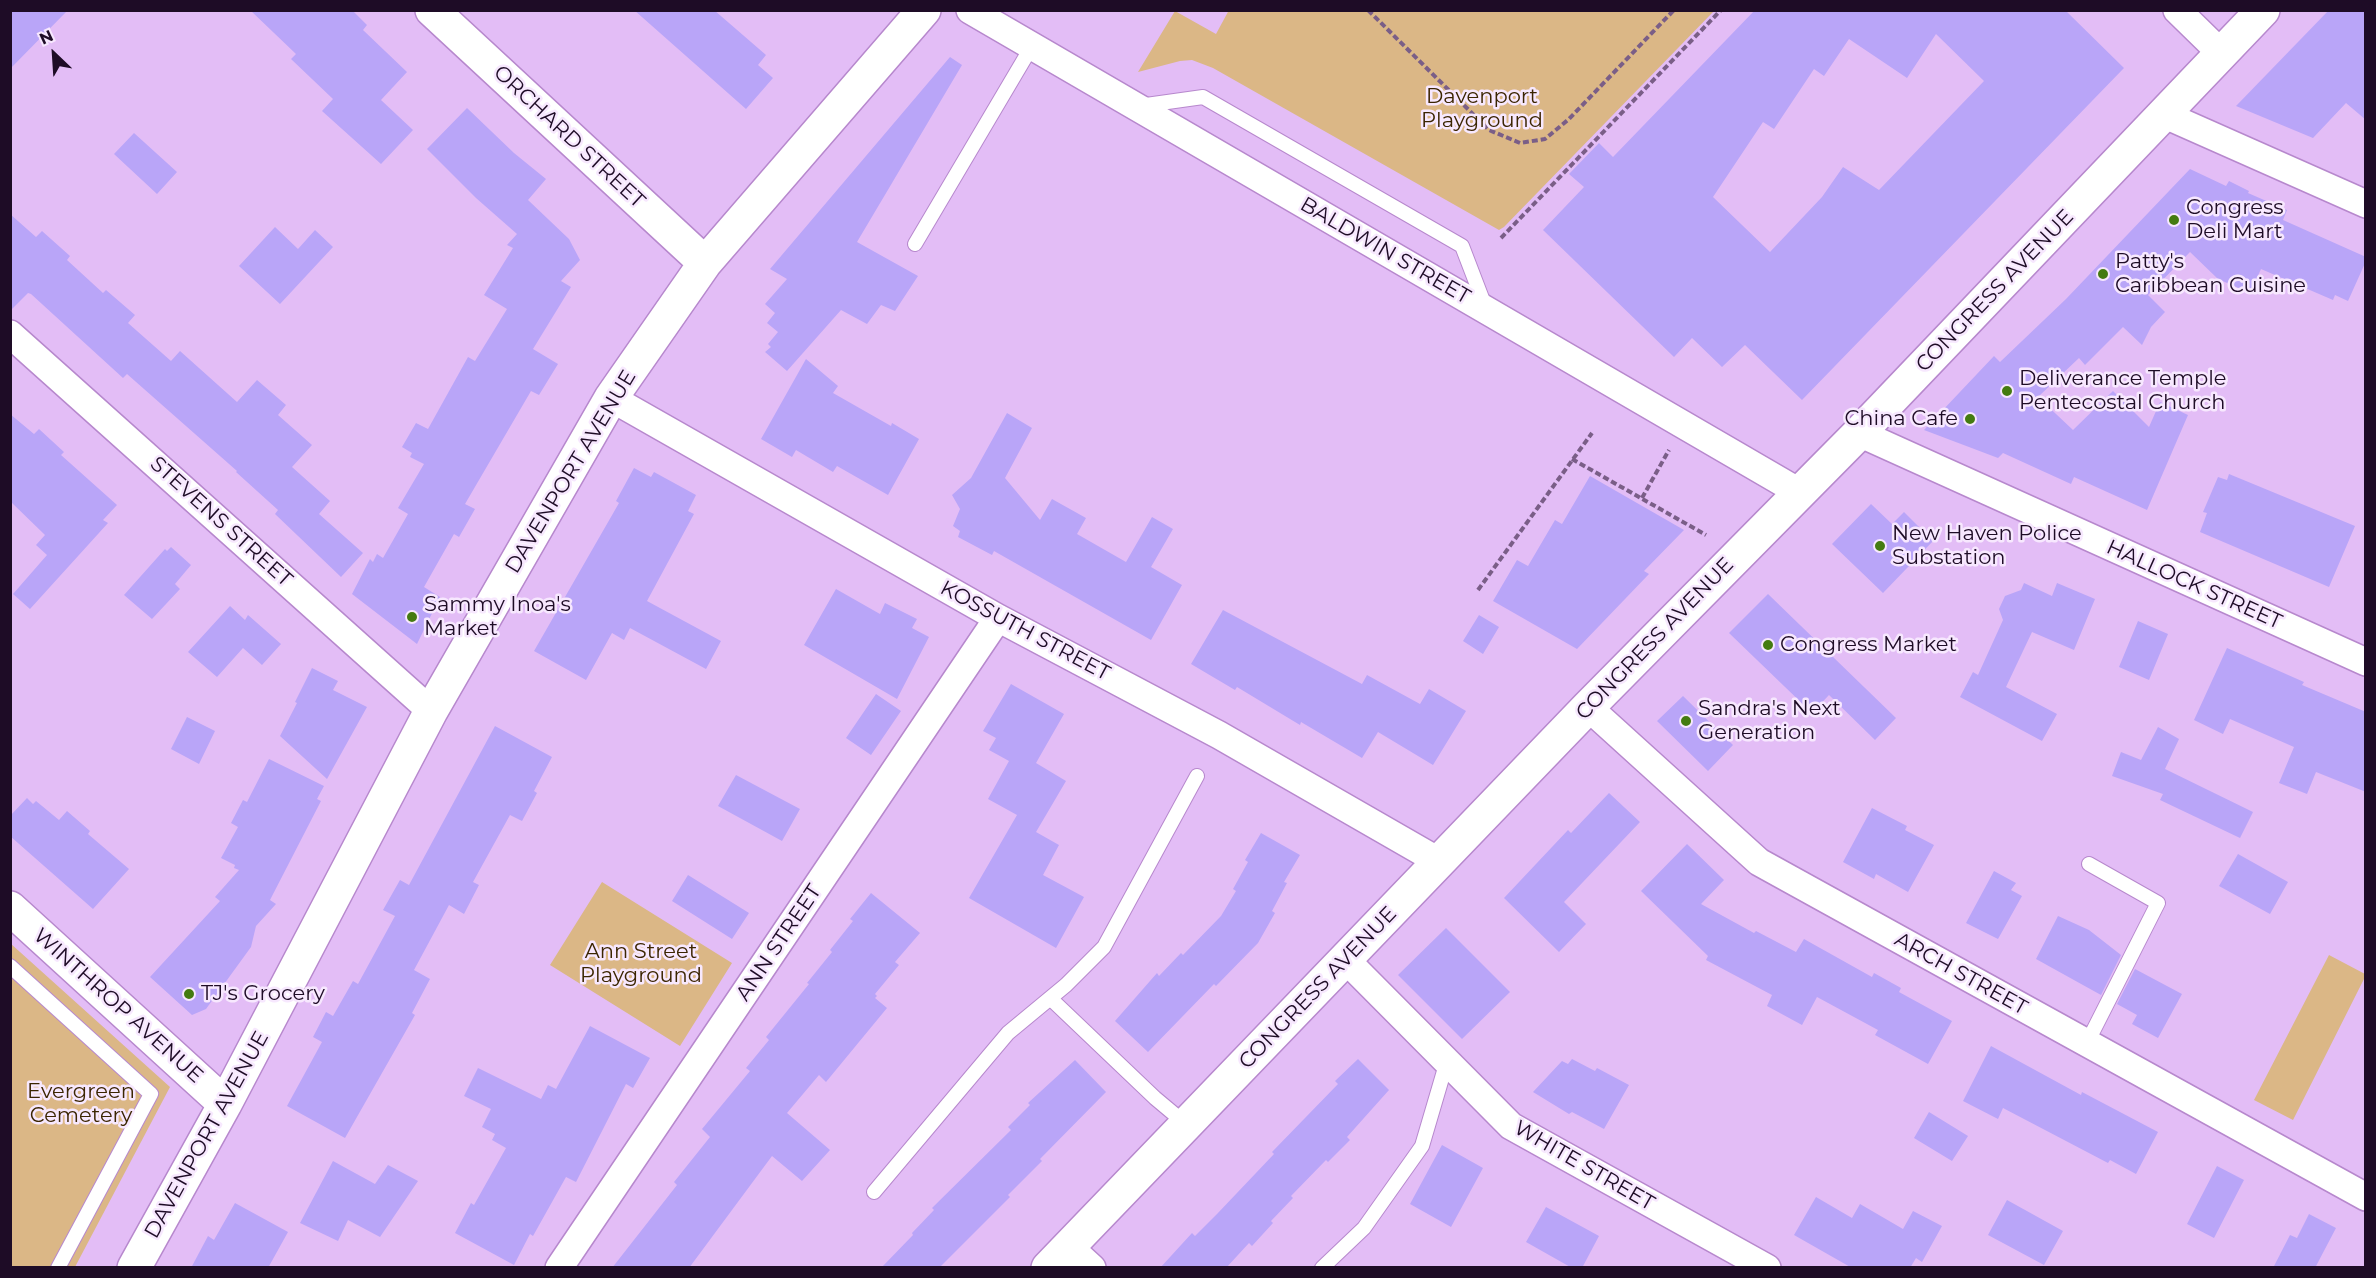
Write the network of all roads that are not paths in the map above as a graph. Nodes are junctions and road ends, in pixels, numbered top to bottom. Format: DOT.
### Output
graph roads {
  1 [pos="432,10"];
  2 [pos="924,10"];
  3 [pos="970,10"];
  4 [pos="2177,10"];
  5 [pos="2264,10"];
  6 [pos="1032,46"];
  7 [pos="2222,54"];
  8 [pos="1135,106"];
  9 [pos="2163,114"];
  10 [pos="2366,204"];
  11 [pos="915,244"];
  12 [pos="705,263"];
  13 [pos="1487,310"];
  14 [pos="10,334"];
  15 [pos="611,398"];
  16 [pos="1859,433"];
  17 [pos="1800,492"];
  18 [pos="998,618"];
  19 [pos="2366,662"];
  20 [pos="1588,707"];
  21 [pos="431,711"];
  22 [pos="1197,776"];
  23 [pos="1440,862"];
  24 [pos="2089,864"];
  25 [pos="10,908"];
  26 [pos="1346,960"];
  27 [pos="10,966"];
  28 [pos="1050,998"];
  29 [pos="2087,1043"];
  30 [pos="1447,1061"];
  31 [pos="225,1104"];
  32 [pos="1186,1124"];
  33 [pos="874,1192"];
  34 [pos="2366,1197"];
  35 [pos="1069,1260"];
  36 [pos="58,1268"];
  37 [pos="134,1268"];
  38 [pos="559,1268"];
  39 [pos="1322,1268"];
  40 [pos="1767,1268"];
  1 -- 12 [label="main road, ORCHARD STREET"];
  2 -- 12 [label="main road, DAVENPORT AVENUE"];
  3 -- 6 [label="street, BALDWIN STREET"];
  4 -- 7 [label="street"];
  5 -- 7 [label="main road, CONGRESS AVENUE"];
  6 -- 8 [label="street, BALDWIN STREET"];
  6 -- 11 [label="lane"];
  7 -- 9 [label="main road, CONGRESS AVENUE"];
  8 -- 13 [label="street, BALDWIN STREET"];
  8 -- 13 [label="lane"];
  9 -- 10 [label="street"];
  9 -- 16 [label="main road, CONGRESS AVENUE"];
  12 -- 15 [label="main road, DAVENPORT AVENUE"];
  13 -- 17 [label="street, BALDWIN STREET"];
  14 -- 21 [label="street, STEVENS STREET"];
  15 -- 18 [label="street, KOSSUTH STREET"];
  15 -- 21 [label="main road, DAVENPORT AVENUE"];
  16 -- 17 [label="main road, CONGRESS AVENUE"];
  16 -- 19 [label="street, HALLOCK STREET"];
  17 -- 20 [label="main road, CONGRESS AVENUE"];
  18 -- 23 [label="street, KOSSUTH STREET"];
  18 -- 38 [label="street, ANN STREET"];
  20 -- 23 [label="main road, CONGRESS AVENUE"];
  20 -- 29 [label="street, ARCH STREET"];
  21 -- 31 [label="main road, DAVENPORT AVENUE"];
  22 -- 28 [label="lane"];
  23 -- 26 [label="main road, CONGRESS AVENUE"];
  24 -- 29 [label="lane"];
  25 -- 31 [label="main road, WINTHROP AVENUE"];
  26 -- 30 [label="street, WHITE STREET"];
  26 -- 32 [label="main road, CONGRESS AVENUE"];
  27 -- 36 [label="lane"];
  28 -- 32 [label="lane"];
  28 -- 33 [label="lane"];
  29 -- 34 [label="street, ARCH STREET"];
  30 -- 39 [label="lane"];
  30 -- 40 [label="street, WHITE STREET"];
  31 -- 37 [label="main road, DAVENPORT AVENUE"];
  32 -- 35 [label="main road, CONGRESS AVENUE"];
}
